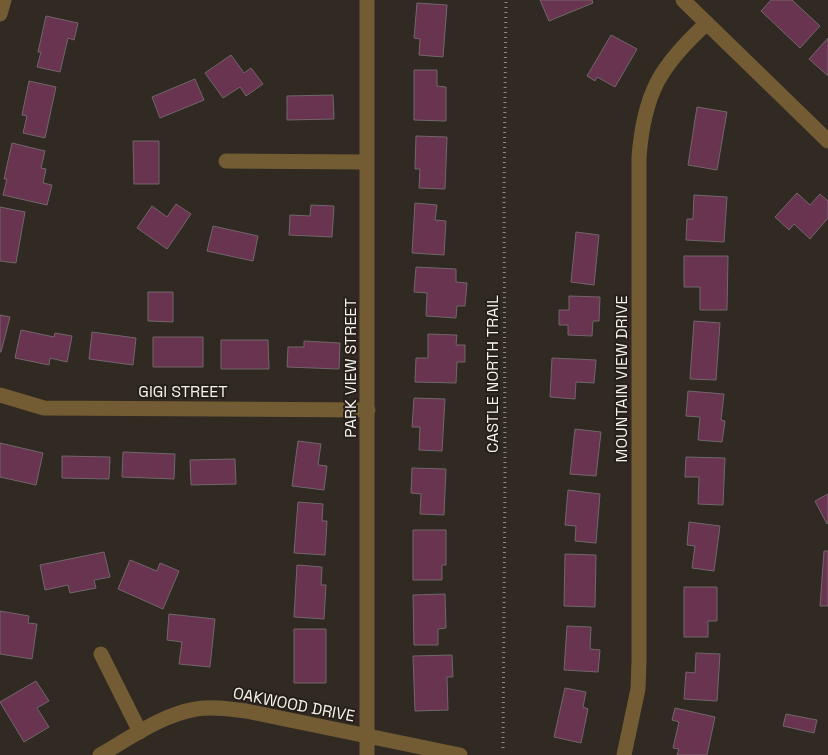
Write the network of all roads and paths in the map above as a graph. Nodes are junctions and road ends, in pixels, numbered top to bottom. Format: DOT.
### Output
graph roads {
  1 [pos="4,0"];
  2 [pos="367,0"];
  3 [pos="506,0"];
  4 [pos="683,0"];
  5 [pos="0,14"];
  6 [pos="707,23"];
  7 [pos="828,141"];
  8 [pos="226,161"];
  9 [pos="366,162"];
  10 [pos="0,395"];
  11 [pos="368,410"];
  12 [pos="101,654"];
  13 [pos="140,732"];
  14 [pos="367,736"];
  15 [pos="502,748"];
  16 [pos="100,755"];
  17 [pos="367,755"];
  18 [pos="460,755"];
  19 [pos="624,755"];
  1 -- 5 [label="street"];
  2 -- 9 [label="street, PARK VIEW STREET"];
  3 -- 15 [label="path, CASTLE NORTH TRAIL"];
  4 -- 6 [label="street"];
  6 -- 7 [label="street"];
  6 -- 19 [label="street, MOUNTAIN VIEW DRIVE"];
  8 -- 9 [label="street"];
  9 -- 11 [label="street, PARK VIEW STREET"];
  10 -- 11 [label="street, GIGI STREET"];
  11 -- 14 [label="street, PARK VIEW STREET"];
  12 -- 13 [label="street"];
  13 -- 14 [label="street, OAKWOOD DRIVE"];
  13 -- 16 [label="street, OAKWOOD DRIVE"];
  14 -- 17 [label="street, PARK VIEW STREET"];
  14 -- 18 [label="street, OAKWOOD DRIVE"];
}
